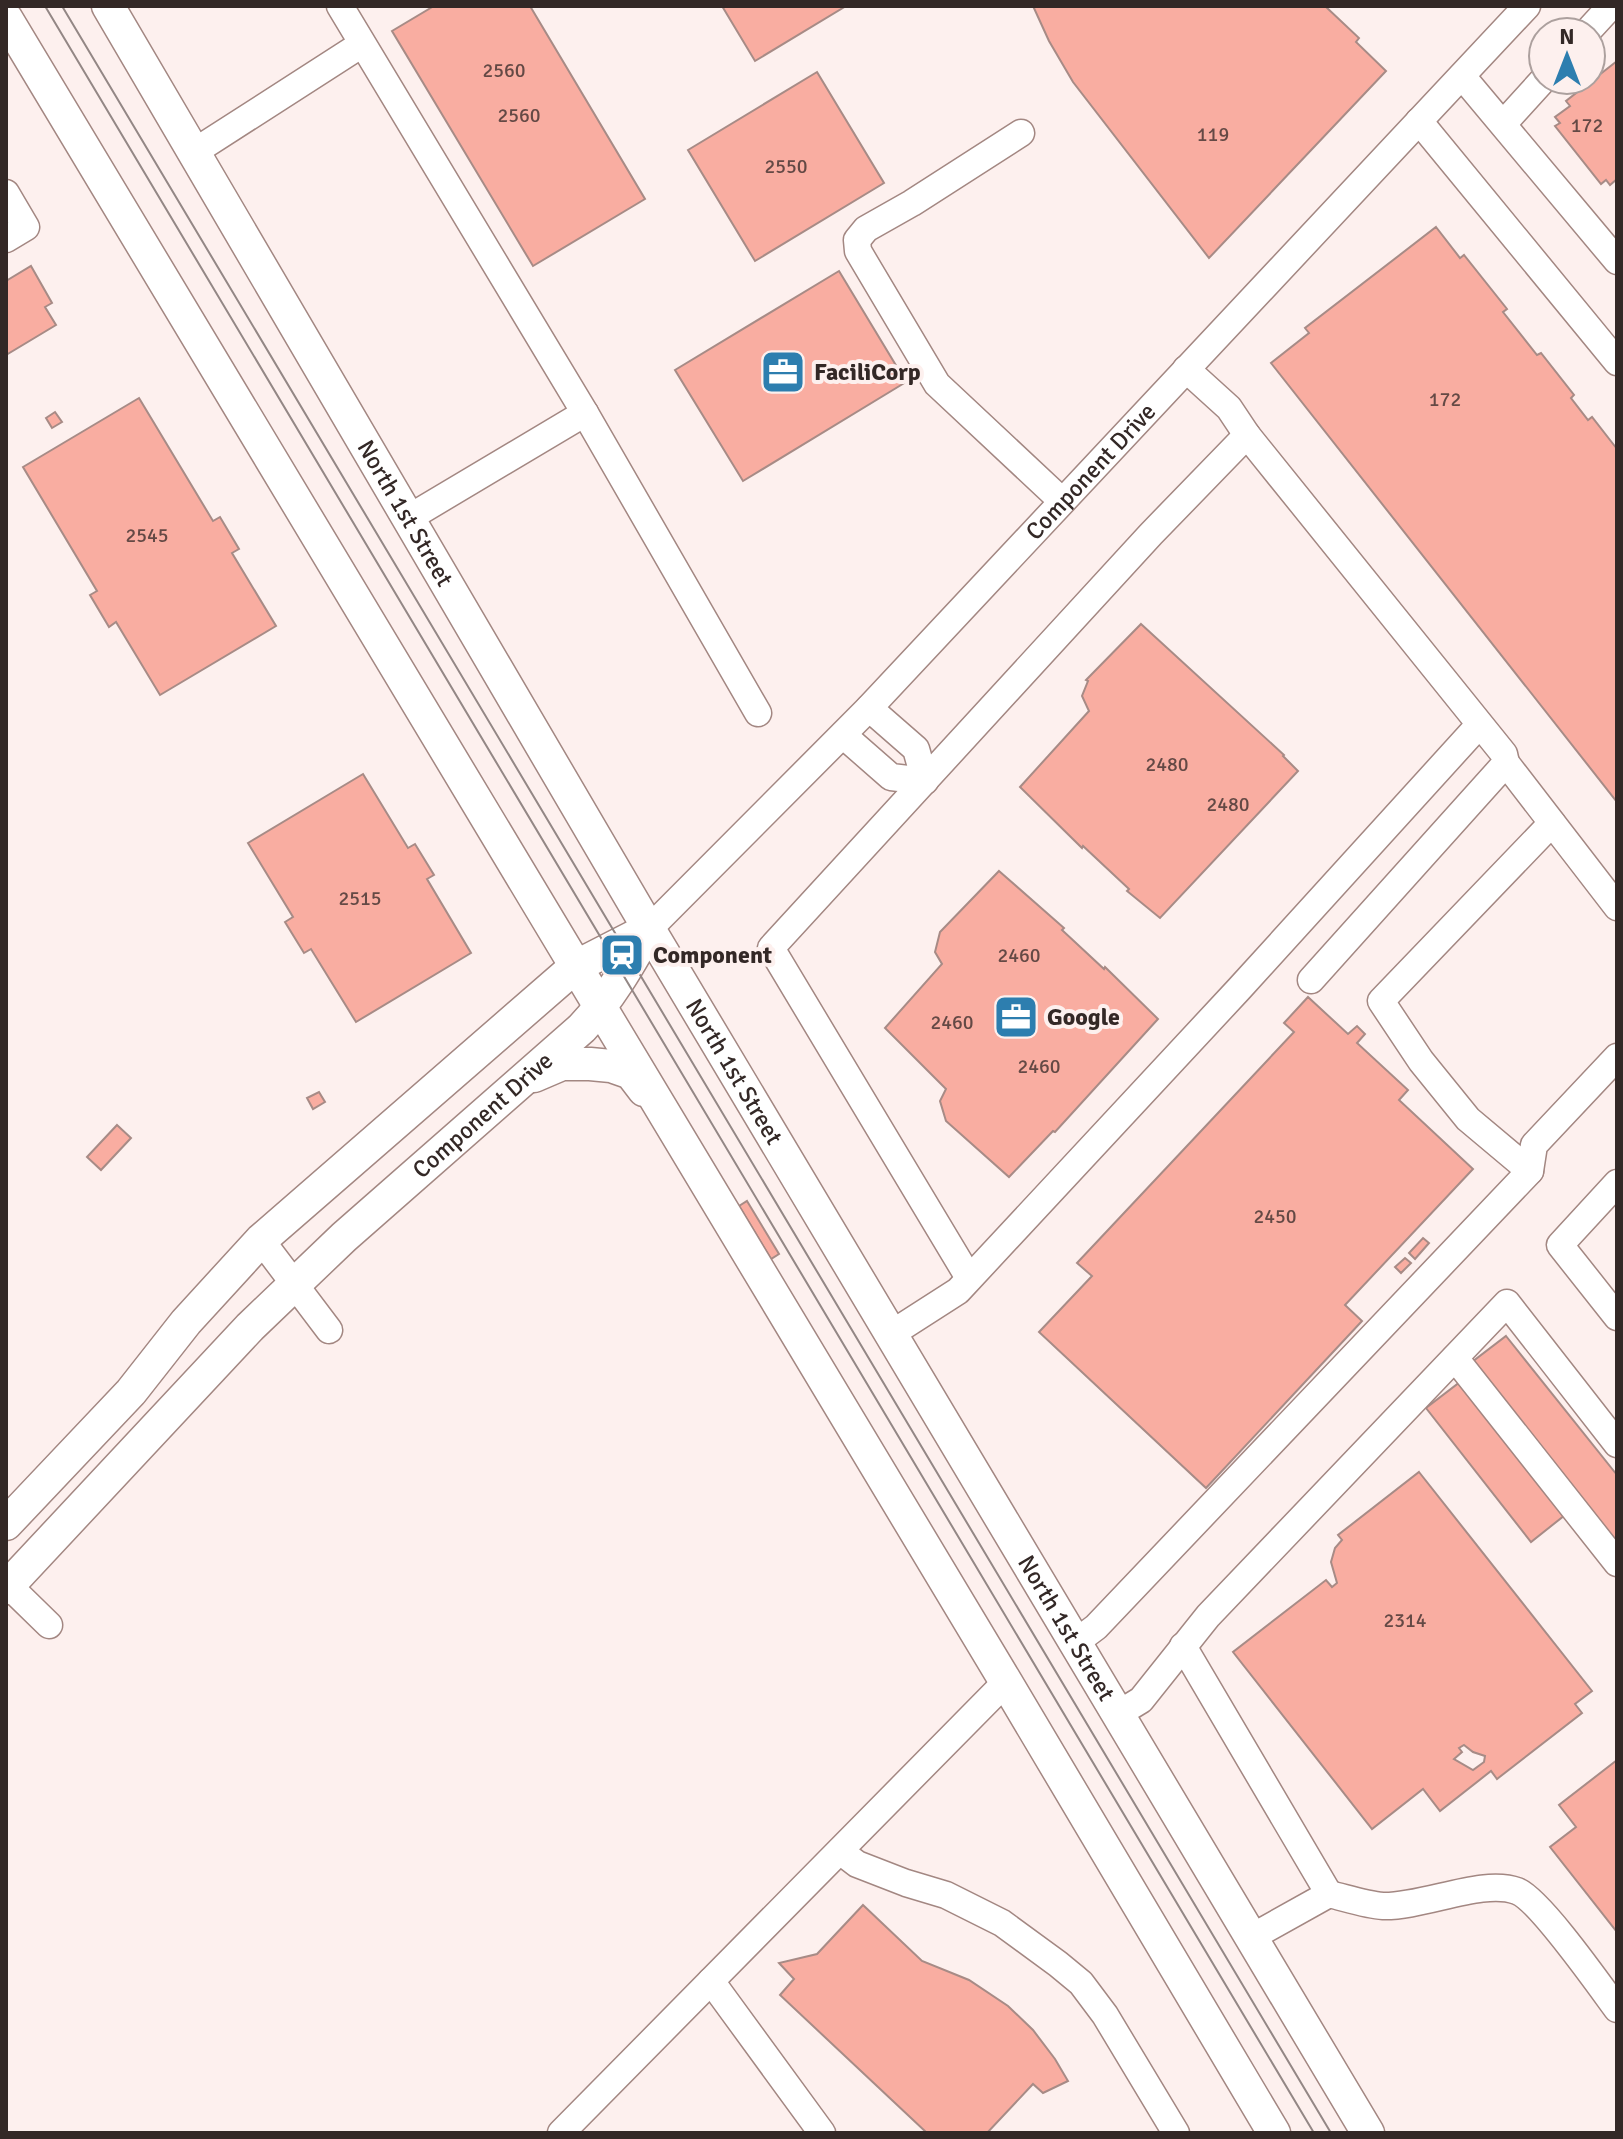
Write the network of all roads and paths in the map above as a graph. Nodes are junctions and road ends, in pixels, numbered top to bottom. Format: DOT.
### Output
graph roads {
  1 [pos="108,6"];
  2 [pos="340,6"];
  3 [pos="1527,6"];
  4 [pos="6,18"];
  5 [pos="362,44"];
  6 [pos="15,51"];
  7 [pos="1462,76"];
  8 [pos="1528,96"];
  9 [pos="1419,121"];
  10 [pos="1504,123"];
  11 [pos="1021,133"];
  12 [pos="194,152"];
  13 [pos="6,193"];
  14 [pos="6,239"];
  15 [pos="1617,261"];
  16 [pos="1617,362"];
  17 [pos="1186,369"];
  18 [pos="585,413"];
  19 [pos="1247,435"];
  20 [pos="1062,501"];
  21 [pos="407,519"];
  22 [pos="869,708"];
  23 [pos="758,713"];
  24 [pos="1479,725"];
  25 [pos="843,735"];
  26 [pos="1506,763"];
  27 [pos="925,781"];
  28 [pos="1552,823"];
  29 [pos="1617,907"];
  30 [pos="649,929"];
  31 [pos="575,967"];
  32 [pos="1311,980"];
  33 [pos="600,1008"];
  34 [pos="1617,1057"];
  35 [pos="523,1080"];
  36 [pos="667,1118"];
  37 [pos="1530,1171"];
  38 [pos="1617,1183"];
  39 [pos="261,1240"];
  40 [pos="969,1278"];
  41 [pos="294,1285"];
  42 [pos="1617,1317"];
  43 [pos="329,1330"];
  44 [pos="891,1334"];
  45 [pos="1455,1358"];
  46 [pos="1617,1444"];
  47 [pos="6,1524"];
  48 [pos="1617,1563"];
  49 [pos="7,1586"];
  50 [pos="49,1625"];
  51 [pos="1076,1642"];
  52 [pos="1183,1646"];
  53 [pos="1006,1682"];
  54 [pos="1118,1714"];
  55 [pos="840,1851"];
  56 [pos="1329,1894"];
  57 [pos="1252,1937"];
  58 [pos="711,1981"];
  59 [pos="1617,2009"];
  60 [pos="561,2133"];
  61 [pos="822,2133"];
  62 [pos="1176,2133"];
  63 [pos="1274,2133"];
  64 [pos="1368,2133"];
  1 -- 12 [label="main road, North 1st Street"];
  2 -- 5 [label="street"];
  3 -- 7 [label="street, Component Drive"];
  4 -- 6 [label="main road"];
  5 -- 12 [label="street"];
  5 -- 18 [label="street"];
  6 -- 31 [label="main road"];
  7 -- 9 [label="street, Component Drive"];
  7 -- 10 [label="street"];
  8 -- 10 [label="street"];
  9 -- 16 [label="street"];
  9 -- 17 [label="street, Component Drive"];
  10 -- 15 [label="street"];
  11 -- 20 [label="street"];
  12 -- 21 [label="main road, North 1st Street"];
  13 -- 14 [label="street"];
  17 -- 19 [label="street"];
  17 -- 20 [label="street, Component Drive"];
  18 -- 21 [label="street"];
  18 -- 23 [label="street"];
  19 -- 24 [label="street"];
  19 -- 27 [label="street"];
  20 -- 22 [label="street, Component Drive"];
  21 -- 30 [label="main road, North 1st Street"];
  22 -- 25 [label="street, Component Drive"];
  22 -- 27 [label="street"];
  24 -- 26 [label="street"];
  24 -- 40 [label="street"];
  25 -- 27 [label="street"];
  25 -- 30 [label="street, Component Drive"];
  26 -- 28 [label="street"];
  26 -- 32 [label="street"];
  27 -- 40 [label="street"];
  28 -- 29 [label="street"];
  28 -- 37 [label="street"];
  30 -- 31 [label="main road, Component Drive"];
  30 -- 33 [label="main road, Component Drive"];
  30 -- 44 [label="main road, North 1st Street"];
  31 -- 33 [label="main road"];
  31 -- 39 [label="main road, Component Drive"];
  33 -- 35 [label="main road, Component Drive"];
  33 -- 36 [label="main road"];
  34 -- 37 [label="street"];
  35 -- 36 [label="main road"];
  35 -- 41 [label="main road, Component Drive"];
  36 -- 53 [label="main road"];
  37 -- 51 [label="street"];
  38 -- 42 [label="street"];
  39 -- 41 [label="street"];
  39 -- 47 [label="main road, Component Drive"];
  40 -- 44 [label="street"];
  41 -- 43 [label="street"];
  41 -- 49 [label="main road, Component Drive"];
  44 -- 51 [label="main road, North 1st Street"];
  45 -- 46 [label="street"];
  45 -- 48 [label="street"];
  45 -- 52 [label="street"];
  49 -- 50 [label="street"];
  51 -- 54 [label="main road, North 1st Street"];
  52 -- 54 [label="street"];
  52 -- 56 [label="street"];
  53 -- 55 [label="street"];
  53 -- 63 [label="main road"];
  54 -- 57 [label="main road, North 1st Street"];
  55 -- 58 [label="street"];
  55 -- 62 [label="street"];
  56 -- 57 [label="street"];
  56 -- 59 [label="street"];
  57 -- 64 [label="main road, North 1st Street"];
  58 -- 60 [label="street"];
  58 -- 61 [label="street"];
}
